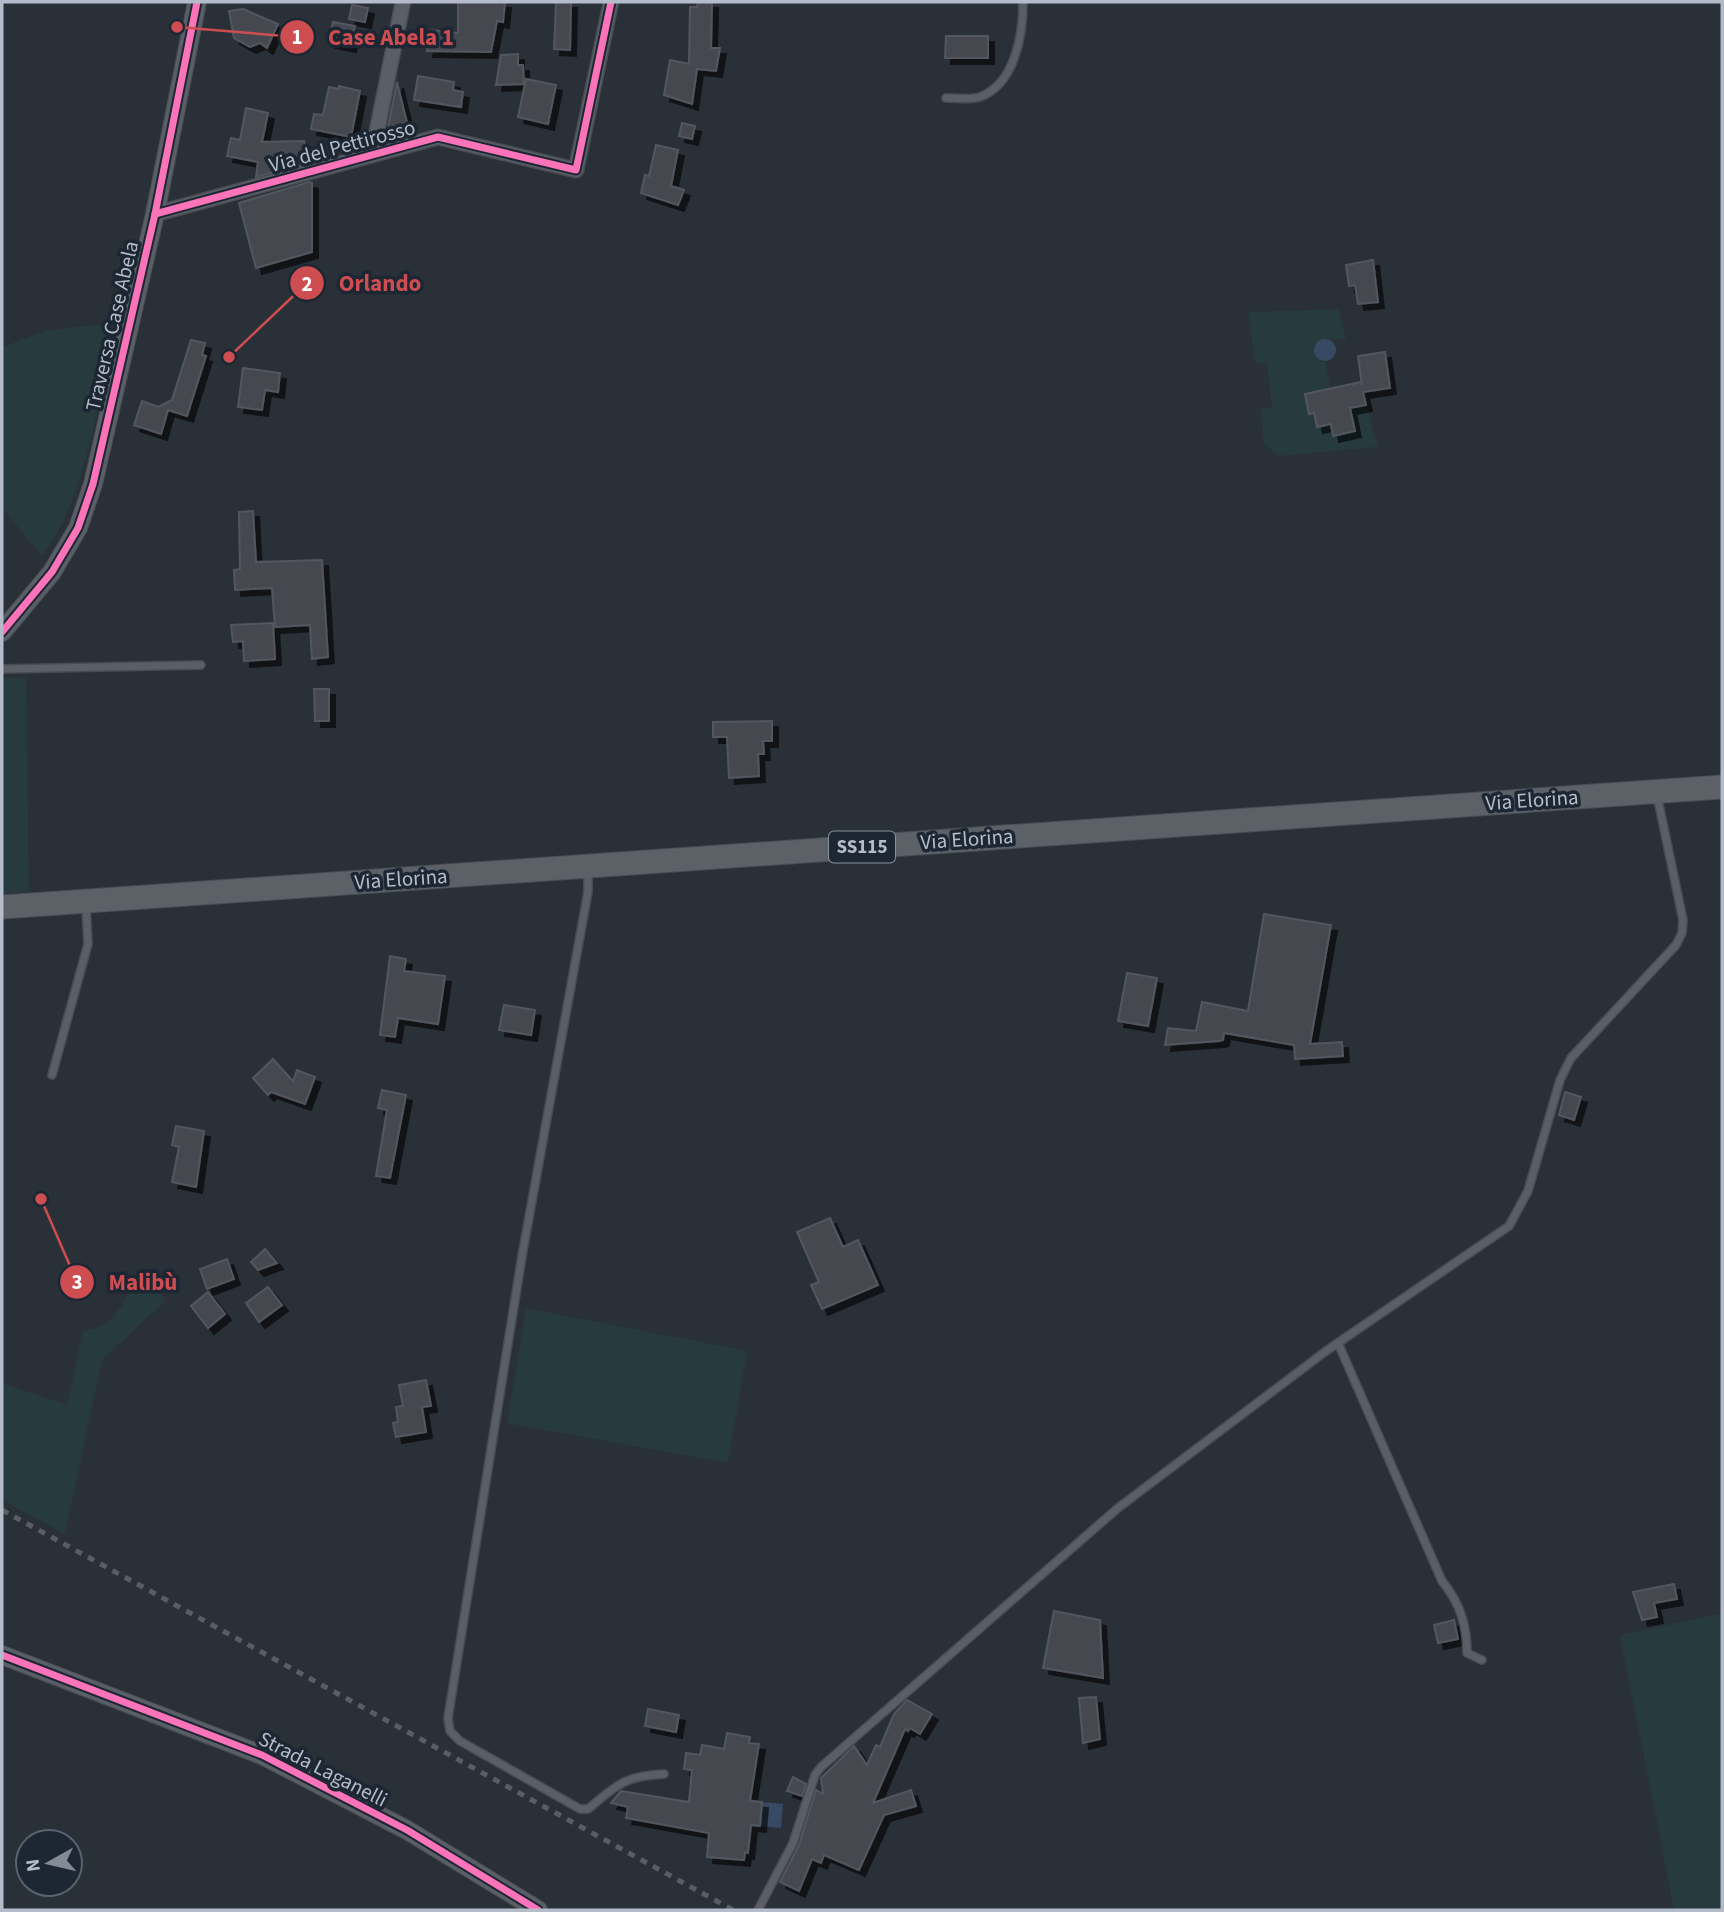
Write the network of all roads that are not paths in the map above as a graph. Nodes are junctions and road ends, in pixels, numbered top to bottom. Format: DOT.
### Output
graph roads {
  1 [pos="197,2"];
  2 [pos="403,2"];
  3 [pos="611,2"];
  4 [pos="1023,2"];
  5 [pos="946,98"];
  6 [pos="372,155"];
  7 [pos="155,214"];
  8 [pos="2,632"];
  9 [pos="201,665"];
  10 [pos="2,669"];
  11 [pos="1722,787"];
  12 [pos="1657,791"];
  13 [pos="588,866"];
  14 [pos="86,901"];
  15 [pos="2,907"];
  16 [pos="52,1075"];
  17 [pos="1338,1343"];
  18 [pos="2,1655"];
  19 [pos="1482,1660"];
  20 [pos="664,1774"];
  21 [pos="538,1910"];
  22 [pos="758,1910"];
  1 -- 7 [label="street, Traversa Case Abela"];
  2 -- 6 [label="street"];
  3 -- 6 [label="street, Via del Pettirosso"];
  4 -- 5 [label="lane"];
  6 -- 7 [label="street, Via del Pettirosso"];
  7 -- 8 [label="street, Traversa Case Abela"];
  9 -- 10 [label="lane"];
  11 -- 12 [label="main road, Via Elorina / SS115"];
  12 -- 13 [label="main road, Via Elorina / SS115"];
  12 -- 17 [label="lane"];
  13 -- 14 [label="main road, Via Elorina / SS115"];
  13 -- 20 [label="lane"];
  14 -- 15 [label="main road, Via Elorina / SS115"];
  14 -- 16 [label="lane"];
  17 -- 19 [label="lane"];
  17 -- 22 [label="lane"];
  18 -- 21 [label="street, Strada Laganelli"];
}
